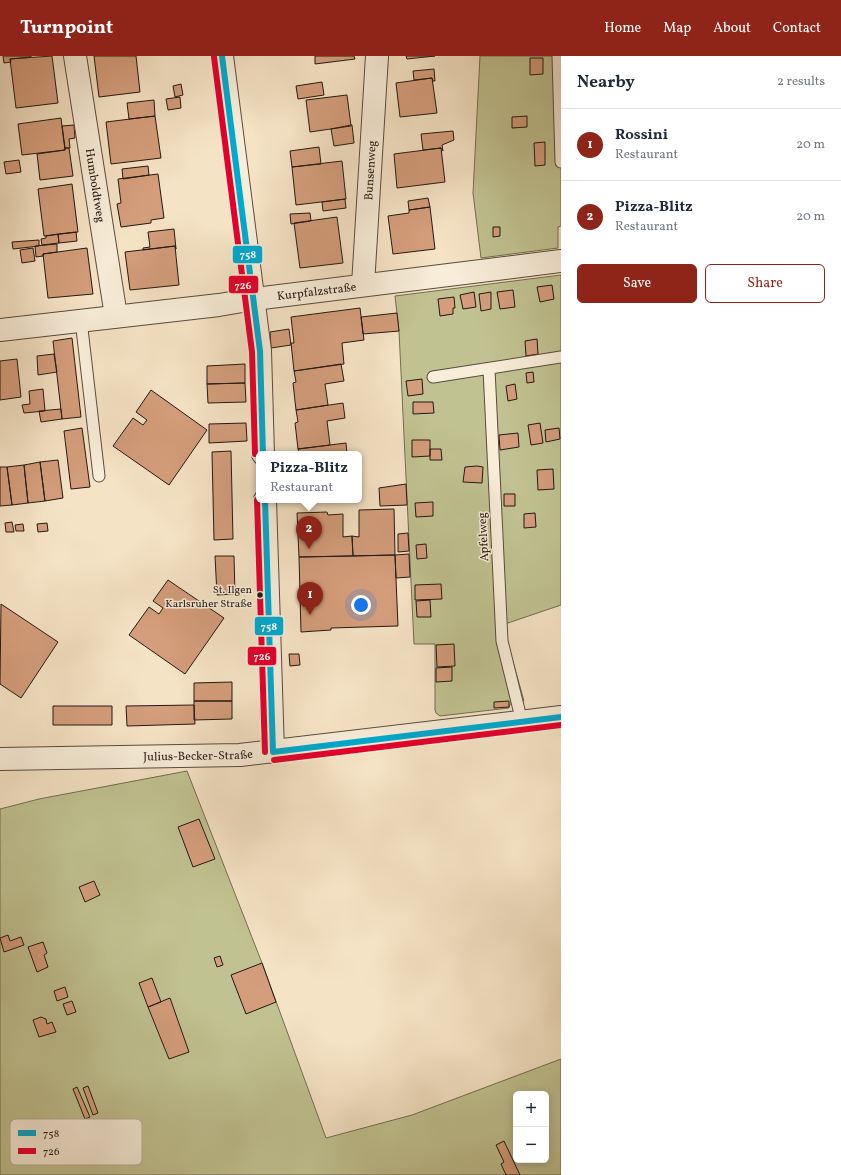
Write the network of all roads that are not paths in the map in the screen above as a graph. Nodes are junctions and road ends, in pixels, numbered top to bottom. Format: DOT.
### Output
graph roads {
  1 [pos="75,56"];
  2 [pos="222,56"];
  3 [pos="377,56"];
  4 [pos="558,56"];
  5 [pos="561,148"];
  6 [pos="561,162"];
  7 [pos="561,261"];
  8 [pos="363,285"];
  9 [pos="254,299"];
  10 [pos="116,316"];
  11 [pos="81,320"];
  12 [pos="0,330"];
  13 [pos="561,357"];
  14 [pos="489,369"];
  15 [pos="433,377"];
  16 [pos="263,451"];
  17 [pos="99,476"];
  18 [pos="265,503"];
  19 [pos="519,712"];
  20 [pos="561,717"];
  21 [pos="273,752"];
  22 [pos="0,759"];
  1 -- 10 [label="street, Humboldtweg"];
  2 -- 9 [label="street"];
  3 -- 8 [label="street, Bunsenweg"];
  4 -- 5 [label="lane"];
  5 -- 6 [label="lane"];
  7 -- 8 [label="street, Kurpfalzstraße"];
  8 -- 9 [label="street, Kurpfalzstraße"];
  9 -- 10 [label="street, Kurpfalzstraße"];
  9 -- 16 [label="street"];
  10 -- 11 [label="street, Kurpfalzstraße"];
  11 -- 12 [label="street, Kurpfalzstraße"];
  11 -- 17 [label="lane"];
  13 -- 14 [label="lane"];
  14 -- 15 [label="lane"];
  14 -- 19 [label="lane, Apfelweg"];
  18 -- 21 [label="street"];
  19 -- 20 [label="street, Julius-Becker-Straße"];
  19 -- 21 [label="street, Julius-Becker-Straße"];
  21 -- 22 [label="street, Julius-Becker-Straße"];
}
